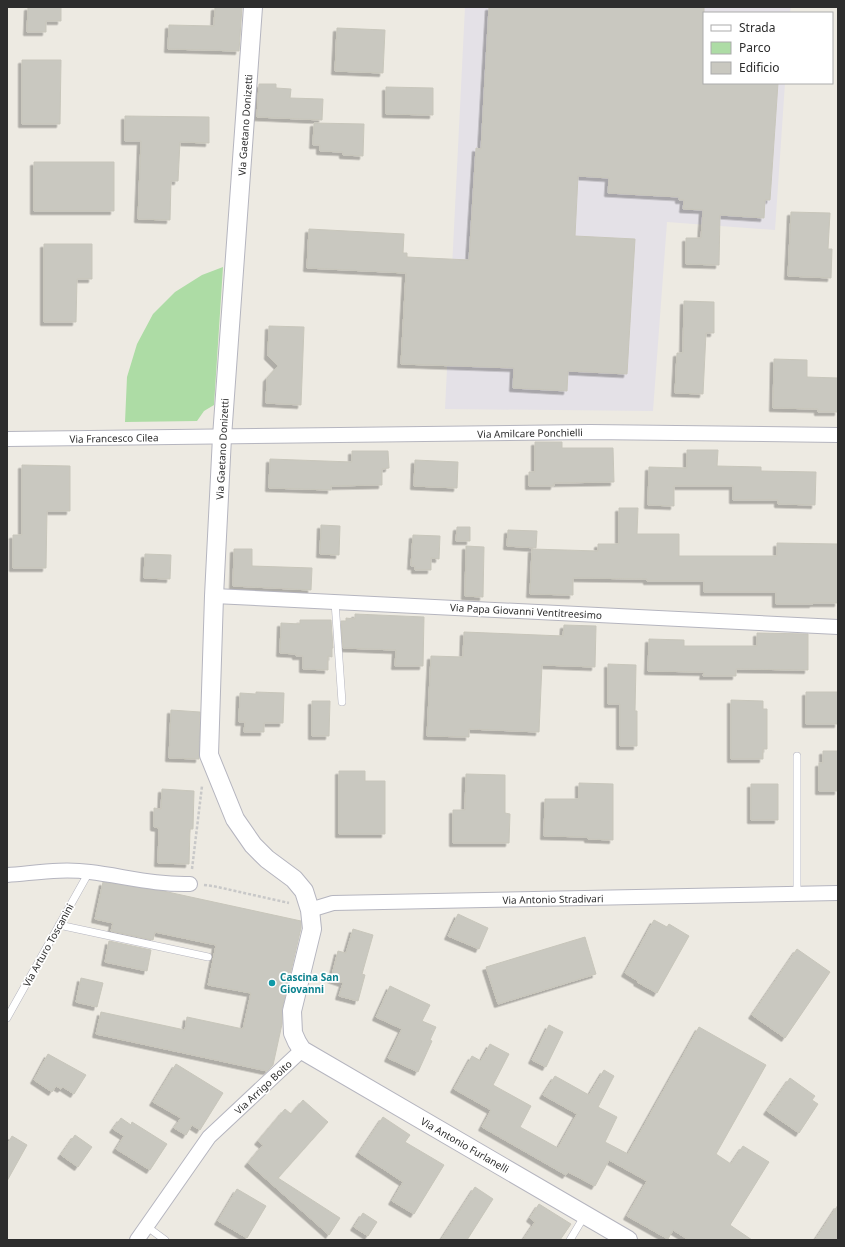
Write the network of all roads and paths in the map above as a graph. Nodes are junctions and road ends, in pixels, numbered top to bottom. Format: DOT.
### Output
graph roads {
  1 [pos="253,7"];
  2 [pos="838,435"];
  3 [pos="222,437"];
  4 [pos="7,439"];
  5 [pos="214,596"];
  6 [pos="335,602"];
  7 [pos="838,627"];
  8 [pos="342,702"];
  9 [pos="796,756"];
  10 [pos="203,780"];
  11 [pos="89,872"];
  12 [pos="7,875"];
  13 [pos="190,884"];
  14 [pos="838,893"];
  15 [pos="796,894"];
  16 [pos="302,909"];
  17 [pos="59,925"];
  18 [pos="208,957"];
  19 [pos="7,1018"];
  20 [pos="302,1050"];
  21 [pos="586,1215"];
  22 [pos="146,1226"];
  23 [pos="137,1240"];
  24 [pos="165,1240"];
  25 [pos="570,1240"];
  26 [pos="628,1240"];
  1 -- 3 [label="street, Via Gaetano Donizetti"];
  2 -- 3 [label="street, Via Amilcare Ponchielli"];
  3 -- 4 [label="street, Via Francesco Cilea"];
  3 -- 5 [label="street, Via Gaetano Donizetti"];
  5 -- 6 [label="street, Via Papa Giovanni Ventitreesimo"];
  5 -- 16 [label="street, Via Gaetano Donizetti"];
  6 -- 7 [label="street, Via Papa Giovanni Ventitreesimo"];
  6 -- 8 [label="lane"];
  9 -- 15 [label="lane"];
  10 -- 13 [label="path"];
  11 -- 12 [label="street"];
  11 -- 13 [label="street"];
  11 -- 17 [label="lane, Via Arturo Toscanini"];
  13 -- 16 [label="path"];
  14 -- 15 [label="street, Via Antonio Stradivari"];
  15 -- 16 [label="street, Via Antonio Stradivari"];
  16 -- 20 [label="street"];
  17 -- 18 [label="lane"];
  17 -- 19 [label="lane, Via Arturo Toscanini"];
  20 -- 21 [label="street, Via Antonio Furlanelli"];
  20 -- 22 [label="street, Via Arrigo Boito"];
  21 -- 25 [label="lane"];
  21 -- 26 [label="street, Via Antonio Furlanelli"];
  22 -- 23 [label="street, Via Arrigo Boito"];
  22 -- 24 [label="lane"];
}
